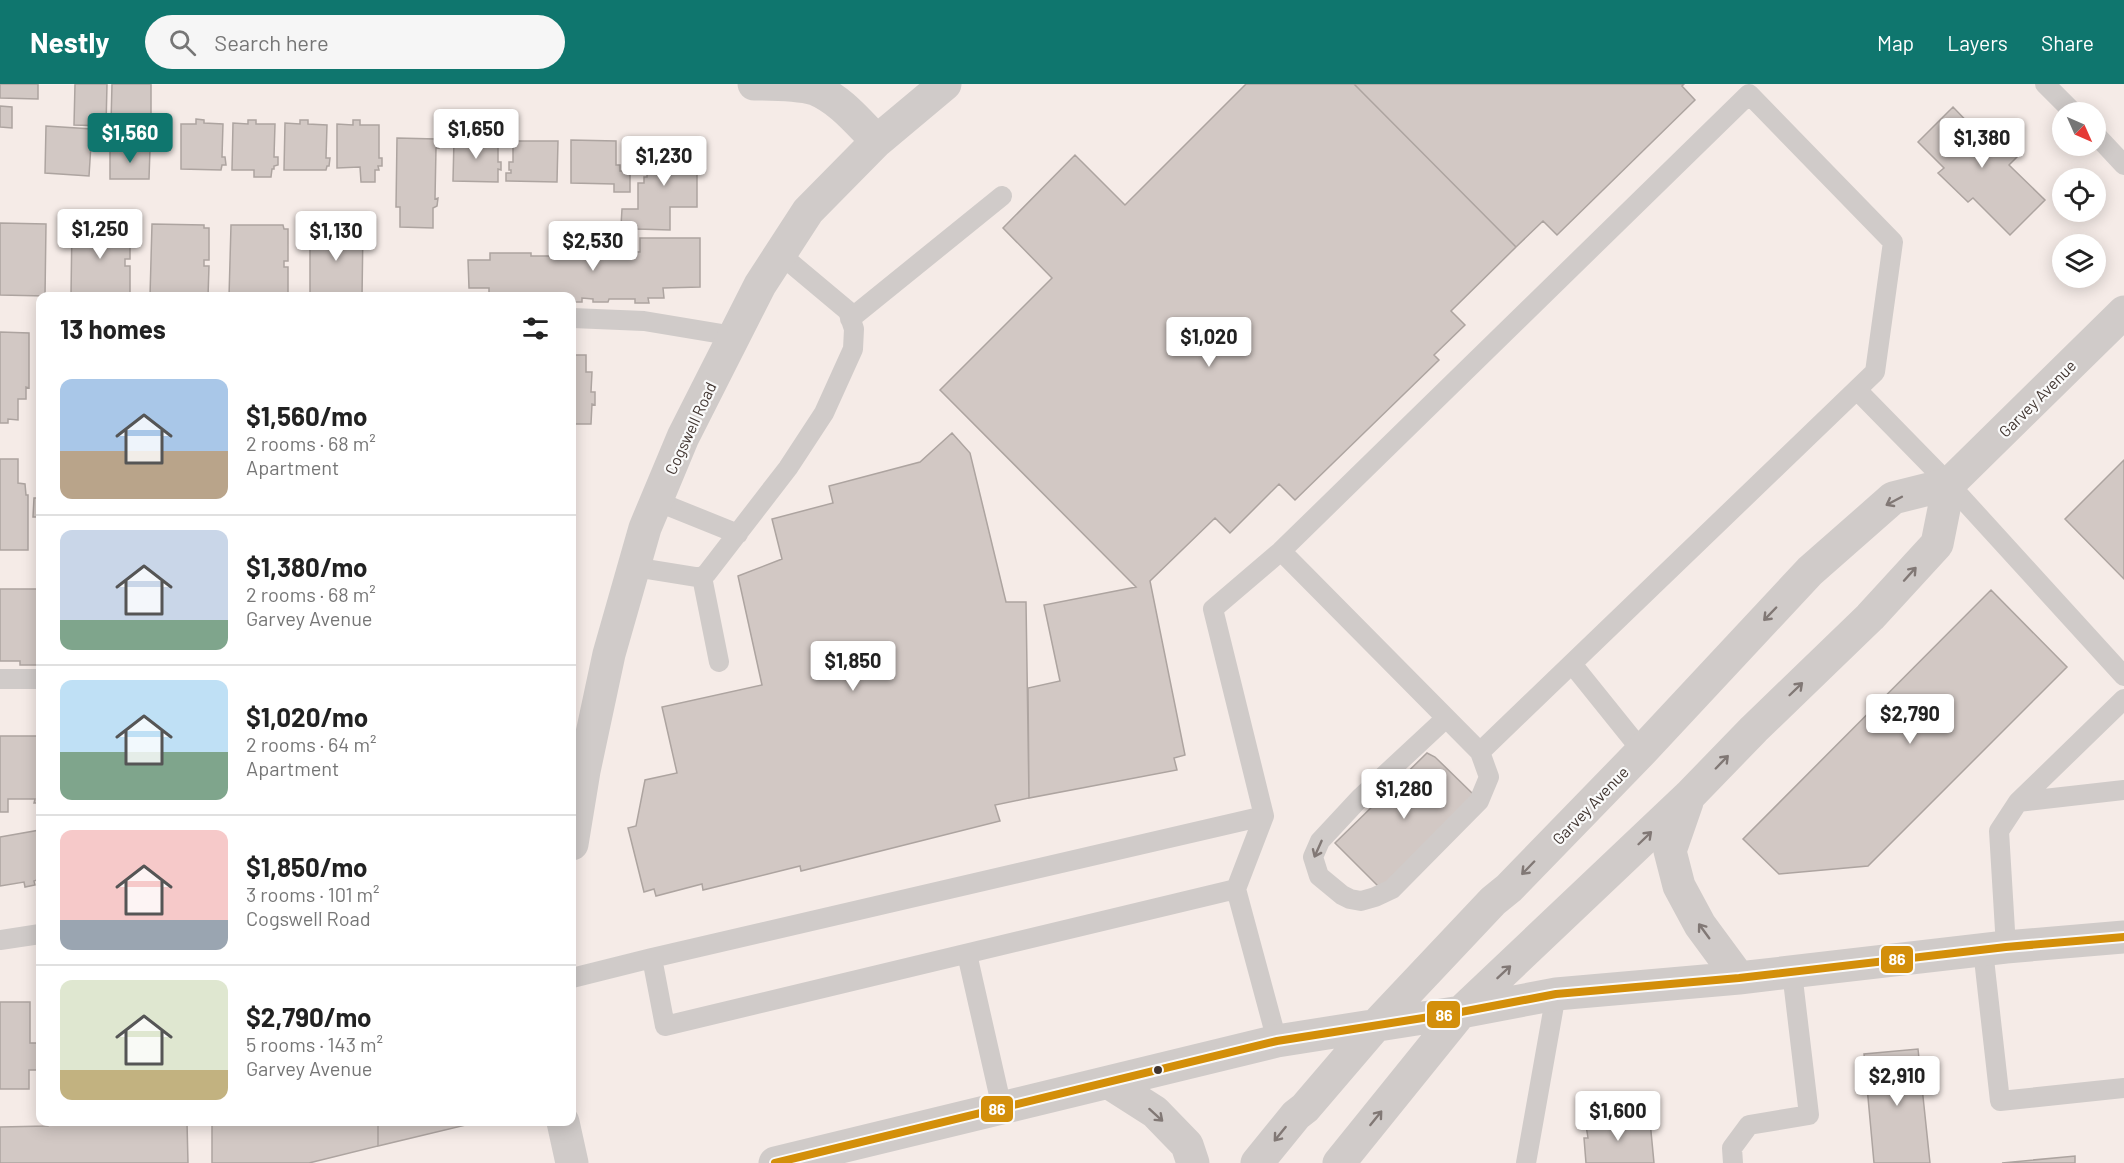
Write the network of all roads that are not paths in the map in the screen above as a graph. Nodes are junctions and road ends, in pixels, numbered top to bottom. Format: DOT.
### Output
graph roads {
  1 [pos="754,84"];
  2 [pos="945,84"];
  3 [pos="2045,84"];
  4 [pos="1753,89"];
  5 [pos="2063,102"];
  6 [pos="877,141"];
  7 [pos="2106,146"];
  8 [pos="2124,165"];
  9 [pos="1002,196"];
  10 [pos="780,254"];
  11 [pos="2124,312"];
  12 [pos="576,318"];
  13 [pos="850,319"];
  14 [pos="735,336"];
  15 [pos="1857,390"];
  16 [pos="1949,484"];
  17 [pos="656,501"];
  18 [pos="738,534"];
  19 [pos="1281,551"];
  20 [pos="634,567"];
  21 [pos="702,577"];
  22 [pos="719,662"];
  23 [pos="1572,664"];
  24 [pos="2124,676"];
  25 [pos="0,679"];
  26 [pos="36,679"];
  27 [pos="2124,699"];
  28 [pos="1446,718"];
  29 [pos="1642,751"];
  30 [pos="1480,752"];
  31 [pos="2124,790"];
  32 [pos="1690,795"];
  33 [pos="2018,802"];
  34 [pos="1264,816"];
  35 [pos="576,820"];
  36 [pos="1236,889"];
  37 [pos="36,935"];
  38 [pos="2124,938"];
  39 [pos="0,940"];
  40 [pos="1995,948"];
  41 [pos="967,954"];
  42 [pos="652,958"];
  43 [pos="1792,972"];
  44 [pos="576,977"];
  45 [pos="1739,978"];
  46 [pos="1556,994"];
  47 [pos="1461,1012"];
  48 [pos="1376,1025"];
  49 [pos="1276,1041"];
  50 [pos="1108,1082"];
  51 [pos="2124,1088"];
  52 [pos="1002,1108"];
  53 [pos="564,1126"];
  54 [pos="572,1163"];
  55 [pos="775,1163"];
  56 [pos="1193,1163"];
  57 [pos="1257,1163"];
  58 [pos="1339,1163"];
  59 [pos="1526,1163"];
  60 [pos="1733,1163"];
  1 -- 6 [label="main road"];
  2 -- 6 [label="main road, Cogswell Road"];
  3 -- 5 [label="lane"];
  4 -- 15 [label="lane"];
  4 -- 19 [label="lane"];
  6 -- 10 [label="main road, Cogswell Road"];
  7 -- 8 [label="lane"];
  9 -- 13 [label="lane"];
  10 -- 13 [label="lane"];
  10 -- 14 [label="main road, Cogswell Road"];
  11 -- 16 [label="main road, Garvey Avenue"];
  12 -- 14 [label="lane"];
  13 -- 18 [label="lane"];
  14 -- 17 [label="main road, Cogswell Road"];
  15 -- 16 [label="lane"];
  15 -- 23 [label="lane"];
  16 -- 24 [label="lane"];
  16 -- 29 [label="main road, Garvey Avenue, one-way"];
  32 -- 16 [label="main road, one-way"];
  17 -- 18 [label="lane"];
  17 -- 20 [label="main road, Cogswell Road"];
  18 -- 21 [label="lane"];
  19 -- 28 [label="lane"];
  19 -- 34 [label="lane"];
  20 -- 21 [label="lane"];
  20 -- 35 [label="main road, Cogswell Road"];
  21 -- 22 [label="lane"];
  23 -- 29 [label="lane"];
  23 -- 30 [label="lane"];
  25 -- 26 [label="lane"];
  27 -- 33 [label="lane"];
  28 -- 30 [label="lane"];
  28 -- 30 [label="lane, one-way"];
  29 -- 48 [label="main road, Garvey Avenue, one-way"];
  31 -- 33 [label="lane"];
  45 -- 32 [label="main road, one-way"];
  47 -- 32 [label="main road, one-way"];
  33 -- 40 [label="lane"];
  34 -- 36 [label="lane"];
  34 -- 42 [label="lane"];
  36 -- 41 [label="lane"];
  36 -- 49 [label="lane"];
  37 -- 39 [label="lane"];
  38 -- 40 [label="main road"];
  40 -- 43 [label="main road"];
  40 -- 51 [label="lane"];
  41 -- 42 [label="lane"];
  41 -- 52 [label="lane"];
  42 -- 44 [label="lane"];
  43 -- 45 [label="main road"];
  43 -- 60 [label="lane"];
  45 -- 46 [label="main road"];
  46 -- 47 [label="main road"];
  46 -- 59 [label="lane"];
  47 -- 48 [label="main road"];
  58 -- 47 [label="main road, one-way"];
  48 -- 49 [label="main road"];
  48 -- 57 [label="main road, Garvey Avenue, one-way"];
  49 -- 50 [label="main road"];
  50 -- 52 [label="main road"];
  50 -- 56 [label="main road, one-way"];
  52 -- 55 [label="main road"];
  53 -- 54 [label="main road"];
}
